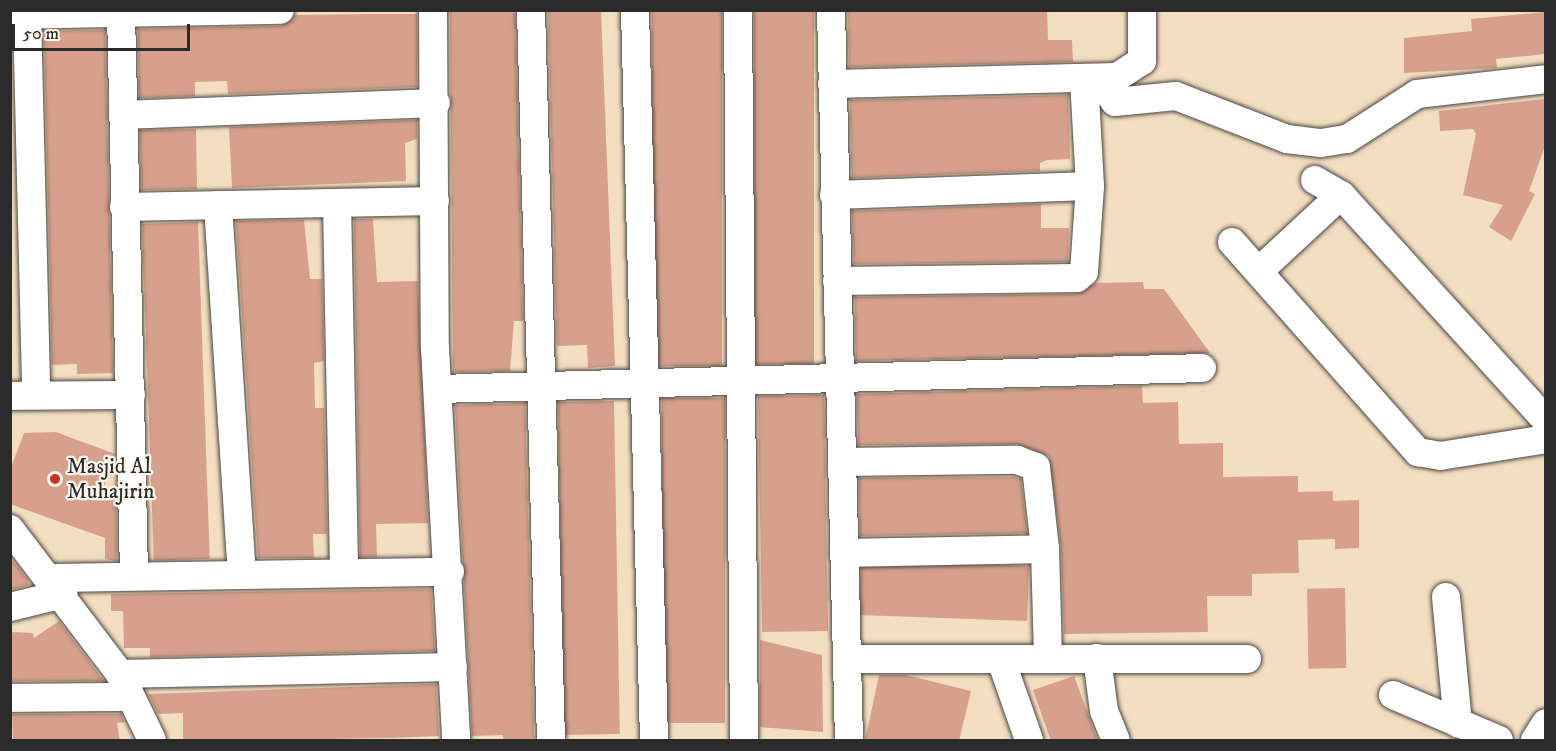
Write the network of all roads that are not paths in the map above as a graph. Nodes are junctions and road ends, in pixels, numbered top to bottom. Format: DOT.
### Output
graph roads {
  1 [pos="280,10"];
  2 [pos="433,10"];
  3 [pos="531,10"];
  4 [pos="635,10"];
  5 [pos="738,10"];
  6 [pos="831,10"];
  7 [pos="1142,10"];
  8 [pos="207,11"];
  9 [pos="121,13"];
  10 [pos="19,15"];
  11 [pos="1107,77"];
  12 [pos="1545,79"];
  13 [pos="832,84"];
  14 [pos="436,103"];
  15 [pos="123,115"];
  16 [pos="1315,180"];
  17 [pos="1090,186"];
  18 [pos="834,195"];
  19 [pos="1341,195"];
  20 [pos="435,201"];
  21 [pos="338,203"];
  22 [pos="218,206"];
  23 [pos="124,207"];
  24 [pos="1232,242"];
  25 [pos="1260,270"];
  26 [pos="837,281"];
  27 [pos="1202,368"];
  28 [pos="839,379"];
  29 [pos="741,381"];
  30 [pos="644,383"];
  31 [pos="541,388"];
  32 [pos="438,389"];
  33 [pos="131,395"];
  34 [pos="23,396"];
  35 [pos="1545,420"];
  36 [pos="1545,439"];
  37 [pos="842,462"];
  38 [pos="10,529"];
  39 [pos="1045,549"];
  40 [pos="844,553"];
  41 [pos="344,570"];
  42 [pos="450,572"];
  43 [pos="242,573"];
  44 [pos="134,575"];
  45 [pos="57,586"];
  46 [pos="1446,597"];
  47 [pos="10,607"];
  48 [pos="1097,658"];
  49 [pos="847,659"];
  50 [pos="1048,659"];
  51 [pos="1247,659"];
  52 [pos="1001,660"];
  53 [pos="453,667"];
  54 [pos="125,686"];
  55 [pos="1393,695"];
  56 [pos="10,698"];
  57 [pos="1458,723"];
  58 [pos="1545,723"];
  59 [pos="152,741"];
  60 [pos="456,741"];
  61 [pos="550,741"];
  62 [pos="654,741"];
  63 [pos="744,741"];
  64 [pos="849,741"];
  65 [pos="1029,741"];
  66 [pos="1116,741"];
  67 [pos="1499,741"];
  68 [pos="1535,741"];
  1 -- 8 [label="street"];
  2 -- 14 [label="street"];
  3 -- 31 [label="street"];
  4 -- 30 [label="street"];
  5 -- 29 [label="street"];
  6 -- 13 [label="street"];
  7 -- 11 [label="street"];
  8 -- 9 [label="street"];
  9 -- 10 [label="street"];
  9 -- 15 [label="street"];
  10 -- 34 [label="street"];
  11 -- 12 [label="street"];
  11 -- 13 [label="street"];
  11 -- 17 [label="street"];
  13 -- 18 [label="street"];
  14 -- 15 [label="street"];
  14 -- 20 [label="street"];
  15 -- 23 [label="street"];
  16 -- 19 [label="street"];
  17 -- 18 [label="street"];
  17 -- 26 [label="street"];
  18 -- 26 [label="street"];
  19 -- 25 [label="street"];
  19 -- 35 [label="street"];
  20 -- 21 [label="street"];
  20 -- 32 [label="street"];
  21 -- 22 [label="street"];
  21 -- 41 [label="street"];
  22 -- 23 [label="street"];
  22 -- 43 [label="street"];
  23 -- 33 [label="street"];
  24 -- 25 [label="street"];
  25 -- 36 [label="street"];
  26 -- 28 [label="street"];
  27 -- 28 [label="street"];
  28 -- 29 [label="street"];
  28 -- 37 [label="street"];
  29 -- 30 [label="street"];
  29 -- 63 [label="street"];
  30 -- 31 [label="street"];
  30 -- 62 [label="street"];
  31 -- 32 [label="street"];
  31 -- 61 [label="street"];
  32 -- 42 [label="street"];
  33 -- 34 [label="street"];
  33 -- 44 [label="street"];
  37 -- 39 [label="street"];
  37 -- 40 [label="street"];
  38 -- 45 [label="street"];
  39 -- 40 [label="street"];
  39 -- 50 [label="street"];
  40 -- 49 [label="street"];
  41 -- 42 [label="street"];
  41 -- 43 [label="street"];
  42 -- 53 [label="street"];
  43 -- 44 [label="street"];
  44 -- 45 [label="street"];
  45 -- 47 [label="street"];
  45 -- 54 [label="street"];
  46 -- 57 [label="street"];
  48 -- 50 [label="street"];
  48 -- 51 [label="street"];
  48 -- 66 [label="street"];
  49 -- 52 [label="street"];
  49 -- 64 [label="street"];
  50 -- 52 [label="street"];
  52 -- 65 [label="street"];
  53 -- 54 [label="street"];
  53 -- 60 [label="street"];
  54 -- 56 [label="street"];
  54 -- 59 [label="street"];
  55 -- 57 [label="street"];
  57 -- 67 [label="street"];
  58 -- 68 [label="street"];
}
